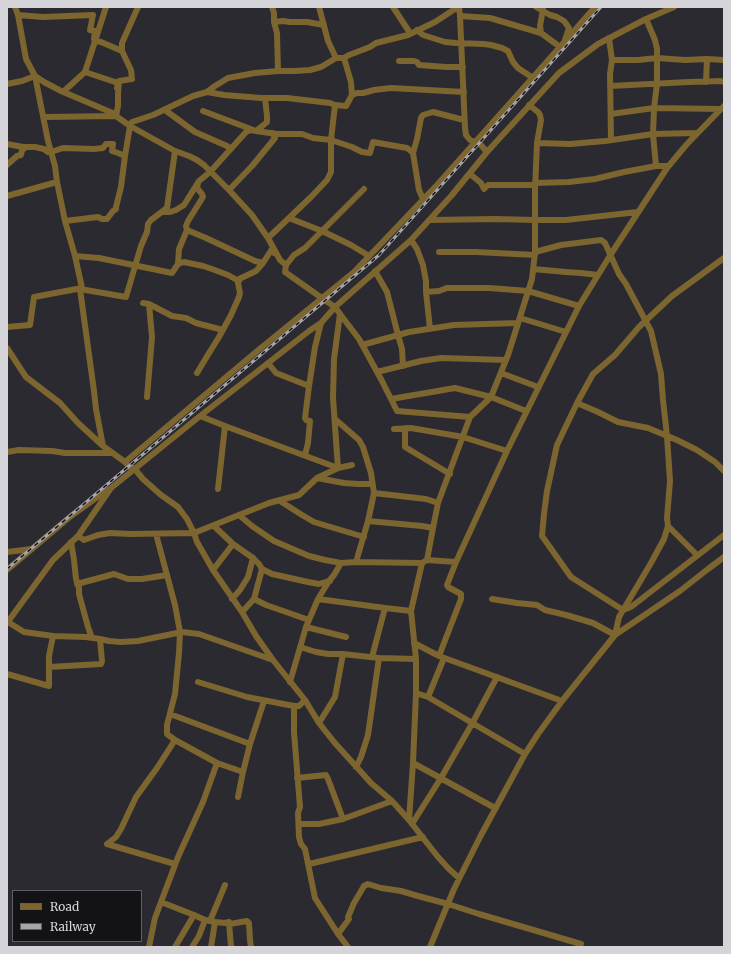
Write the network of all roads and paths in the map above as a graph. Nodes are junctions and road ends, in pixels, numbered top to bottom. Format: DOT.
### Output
graph roads {
  1 [pos="15,7"];
  2 [pos="106,7"];
  3 [pos="138,7"];
  4 [pos="272,7"];
  5 [pos="319,7"];
  6 [pos="393,7"];
  7 [pos="458,7"];
  8 [pos="536,7"];
  9 [pos="595,7"];
  10 [pos="674,7"];
  11 [pos="543,9"];
  12 [pos="18,15"];
  13 [pos="93,15"];
  14 [pos="104,15"];
  15 [pos="460,16"];
  16 [pos="646,19"];
  17 [pos="274,22"];
  18 [pos="324,25"];
  19 [pos="417,30"];
  20 [pos="410,33"];
  21 [pos="541,34"];
  22 [pos="609,38"];
  23 [pos="96,42"];
  24 [pos="462,43"];
  25 [pos="562,45"];
  26 [pos="122,51"];
  27 [pos="336,58"];
  28 [pos="344,58"];
  29 [pos="657,58"];
  30 [pos="707,59"];
  31 [pos="612,60"];
  32 [pos="724,60"];
  33 [pos="399,61"];
  34 [pos="463,67"];
  35 [pos="278,71"];
  36 [pos="85,72"];
  37 [pos="35,76"];
  38 [pos="533,78"];
  39 [pos="706,82"];
  40 [pos="724,82"];
  41 [pos="7,84"];
  42 [pos="657,84"];
  43 [pos="610,86"];
  44 [pos="63,92"];
  45 [pos="207,92"];
  46 [pos="464,92"];
  47 [pos="352,95"];
  48 [pos="265,98"];
  49 [pos="335,105"];
  50 [pos="529,105"];
  51 [pos="722,107"];
  52 [pos="654,108"];
  53 [pos="164,110"];
  54 [pos="203,111"];
  55 [pos="611,114"];
  56 [pos="116,115"];
  57 [pos="44,117"];
  58 [pos="464,120"];
  59 [pos="130,126"];
  60 [pos="256,131"];
  61 [pos="272,133"];
  62 [pos="697,133"];
  63 [pos="654,134"];
  64 [pos="331,140"];
  65 [pos="611,140"];
  66 [pos="475,142"];
  67 [pos="537,143"];
  68 [pos="7,144"];
  69 [pos="26,146"];
  70 [pos="231,149"];
  71 [pos="175,151"];
  72 [pos="51,152"];
  73 [pos="487,152"];
  74 [pos="413,153"];
  75 [pos="125,156"];
  76 [pos="7,165"];
  77 [pos="656,166"];
  78 [pos="668,166"];
  79 [pos="210,172"];
  80 [pos="470,174"];
  81 [pos="199,181"];
  82 [pos="57,182"];
  83 [pos="535,184"];
  84 [pos="364,189"];
  85 [pos="229,190"];
  86 [pos="7,196"];
  87 [pos="423,200"];
  88 [pos="163,212"];
  89 [pos="638,212"];
  90 [pos="289,218"];
  91 [pos="430,220"];
  92 [pos="535,220"];
  93 [pos="65,221"];
  94 [pos="187,230"];
  95 [pos="322,231"];
  96 [pos="268,238"];
  97 [pos="411,240"];
  98 [pos="439,252"];
  99 [pos="535,254"];
  100 [pos="611,254"];
  101 [pos="75,256"];
  102 [pos="369,256"];
  103 [pos="724,258"];
  104 [pos="263,263"];
  105 [pos="178,264"];
  106 [pos="135,265"];
  107 [pos="286,265"];
  108 [pos="533,269"];
  109 [pos="375,271"];
  110 [pos="285,272"];
  111 [pos="598,275"];
  112 [pos="238,280"];
  113 [pos="81,288"];
  114 [pos="528,291"];
  115 [pos="426,292"];
  116 [pos="322,298"];
  117 [pos="579,306"];
  118 [pos="335,307"];
  119 [pos="340,314"];
  120 [pos="519,320"];
  121 [pos="645,322"];
  122 [pos="321,323"];
  123 [pos="7,327"];
  124 [pos="430,329"];
  125 [pos="223,330"];
  126 [pos="566,332"];
  127 [pos="398,335"];
  128 [pos="362,344"];
  129 [pos="7,348"];
  130 [pos="506,360"];
  131 [pos="268,363"];
  132 [pos="403,366"];
  133 [pos="377,372"];
  134 [pos="198,373"];
  135 [pos="501,373"];
  136 [pos="309,386"];
  137 [pos="538,387"];
  138 [pos="147,397"];
  139 [pos="491,397"];
  140 [pos="391,399"];
  141 [pos="577,403"];
  142 [pos="526,411"];
  143 [pos="200,416"];
  144 [pos="470,418"];
  145 [pos="335,419"];
  146 [pos="225,426"];
  147 [pos="406,428"];
  148 [pos="394,429"];
  149 [pos="667,436"];
  150 [pos="463,437"];
  151 [pos="103,446"];
  152 [pos="507,451"];
  153 [pos="7,452"];
  154 [pos="112,453"];
  155 [pos="305,455"];
  156 [pos="125,462"];
  157 [pos="352,465"];
  158 [pos="134,468"];
  159 [pos="338,468"];
  160 [pos="724,471"];
  161 [pos="450,474"];
  162 [pos="316,478"];
  163 [pos="115,484"];
  164 [pos="372,484"];
  165 [pos="218,489"];
  166 [pos="374,493"];
  167 [pos="280,501"];
  168 [pos="438,503"];
  169 [pos="239,515"];
  170 [pos="368,521"];
  171 [pos="214,526"];
  172 [pos="668,526"];
  173 [pos="433,528"];
  174 [pos="194,533"];
  175 [pos="156,534"];
  176 [pos="724,535"];
  177 [pos="78,536"];
  178 [pos="364,537"];
  179 [pos="71,542"];
  180 [pos="233,544"];
  181 [pos="32,550"];
  182 [pos="7,552"];
  183 [pos="697,555"];
  184 [pos="253,558"];
  185 [pos="724,558"];
  186 [pos="425,561"];
  187 [pos="356,562"];
  188 [pos="456,562"];
  189 [pos="341,563"];
  190 [pos="262,569"];
  191 [pos="7,570"];
  192 [pos="213,570"];
  193 [pos="167,575"];
  194 [pos="330,581"];
  195 [pos="77,584"];
  196 [pos="232,599"];
  197 [pos="254,599"];
  198 [pos="318,599"];
  199 [pos="492,599"];
  200 [pos="385,608"];
  201 [pos="623,610"];
  202 [pos="411,611"];
  203 [pos="242,612"];
  204 [pos="309,620"];
  205 [pos="7,622"];
  206 [pos="306,627"];
  207 [pos="180,632"];
  208 [pos="615,635"];
  209 [pos="53,636"];
  210 [pos="346,637"];
  211 [pos="92,638"];
  212 [pos="100,639"];
  213 [pos="414,643"];
  214 [pos="300,647"];
  215 [pos="343,654"];
  216 [pos="376,657"];
  217 [pos="442,657"];
  218 [pos="416,659"];
  219 [pos="273,660"];
  220 [pos="49,667"];
  221 [pos="7,674"];
  222 [pos="497,677"];
  223 [pos="198,682"];
  224 [pos="290,682"];
  225 [pos="416,693"];
  226 [pos="428,697"];
  227 [pos="305,700"];
  228 [pos="264,701"];
  229 [pos="562,701"];
  230 [pos="294,706"];
  231 [pos="170,714"];
  232 [pos="473,722"];
  233 [pos="319,723"];
  234 [pos="175,740"];
  235 [pos="250,744"];
  236 [pos="525,754"];
  237 [pos="217,763"];
  238 [pos="414,763"];
  239 [pos="356,767"];
  240 [pos="243,772"];
  241 [pos="297,778"];
  242 [pos="440,778"];
  243 [pos="238,797"];
  244 [pos="392,801"];
  245 [pos="495,808"];
  246 [pos="344,819"];
  247 [pos="410,822"];
  248 [pos="298,824"];
  249 [pos="423,837"];
  250 [pos="175,864"];
  251 [pos="309,864"];
  252 [pos="459,878"];
  253 [pos="225,885"];
  254 [pos="161,902"];
  255 [pos="448,904"];
  256 [pos="194,915"];
  257 [pos="210,921"];
  258 [pos="229,922"];
  259 [pos="338,934"];
  260 [pos="581,944"];
  261 [pos="149,947"];
  262 [pos="176,947"];
  263 [pos="192,947"];
  264 [pos="211,947"];
  265 [pos="231,947"];
  266 [pos="251,947"];
  267 [pos="348,947"];
  268 [pos="430,947"];
  1 -- 12 [label="street"];
  2 -- 14 [label="street"];
  3 -- 26 [label="street"];
  4 -- 17 [label="street"];
  5 -- 18 [label="street"];
  6 -- 20 [label="street"];
  7 -- 15 [label="street"];
  7 -- 19 [label="street"];
  8 -- 11 [label="street"];
  9 -- 25 [label="street"];
  10 -- 16 [label="street"];
  11 -- 21 [label="street"];
  11 -- 25 [label="street"];
  12 -- 13 [label="street"];
  12 -- 37 [label="street"];
  13 -- 14 [label="street"];
  13 -- 23 [label="street"];
  14 -- 23 [label="street"];
  15 -- 21 [label="street"];
  15 -- 24 [label="street"];
  16 -- 22 [label="street"];
  16 -- 29 [label="street"];
  17 -- 18 [label="street"];
  17 -- 35 [label="street"];
  18 -- 27 [label="street"];
  19 -- 20 [label="street"];
  19 -- 24 [label="street"];
  20 -- 28 [label="street"];
  21 -- 25 [label="street"];
  22 -- 31 [label="street"];
  22 -- 50 [label="street"];
  23 -- 26 [label="street"];
  23 -- 36 [label="street"];
  24 -- 34 [label="street"];
  24 -- 38 [label="street"];
  25 -- 38 [label="street"];
  26 -- 56 [label="street"];
  27 -- 28 [label="street"];
  27 -- 35 [label="street"];
  28 -- 47 [label="street"];
  29 -- 30 [label="street"];
  29 -- 31 [label="street"];
  29 -- 42 [label="street"];
  30 -- 32 [label="street"];
  30 -- 39 [label="street"];
  31 -- 43 [label="street"];
  33 -- 34 [label="street"];
  34 -- 46 [label="street"];
  35 -- 45 [label="street"];
  36 -- 44 [label="street"];
  36 -- 56 [label="street"];
  37 -- 41 [label="street"];
  37 -- 44 [label="street"];
  37 -- 57 [label="street"];
  38 -- 66 [label="street"];
  39 -- 40 [label="street"];
  39 -- 42 [label="street"];
  42 -- 43 [label="street"];
  42 -- 52 [label="street"];
  43 -- 55 [label="street"];
  44 -- 56 [label="street"];
  45 -- 48 [label="street"];
  45 -- 53 [label="street"];
  46 -- 47 [label="street"];
  46 -- 58 [label="street"];
  47 -- 49 [label="street"];
  48 -- 49 [label="street"];
  48 -- 60 [label="street"];
  49 -- 64 [label="street"];
  50 -- 67 [label="street"];
  50 -- 73 [label="street"];
  51 -- 52 [label="street"];
  51 -- 62 [label="street"];
  52 -- 55 [label="street"];
  52 -- 63 [label="street"];
  53 -- 59 [label="street"];
  53 -- 70 [label="street"];
  54 -- 60 [label="street"];
  55 -- 65 [label="street"];
  56 -- 57 [label="street"];
  56 -- 59 [label="street"];
  57 -- 72 [label="street"];
  58 -- 66 [label="street"];
  58 -- 74 [label="street"];
  59 -- 71 [label="street"];
  59 -- 75 [label="street"];
  60 -- 61 [label="street"];
  60 -- 70 [label="street"];
  61 -- 64 [label="street"];
  61 -- 85 [label="street"];
  62 -- 63 [label="street"];
  62 -- 78 [label="street"];
  63 -- 65 [label="street"];
  63 -- 77 [label="street"];
  64 -- 74 [label="street"];
  64 -- 90 [label="street"];
  65 -- 67 [label="street"];
  66 -- 73 [label="street"];
  66 -- 87 [label="street"];
  67 -- 83 [label="street"];
  68 -- 69 [label="street"];
  69 -- 72 [label="street"];
  69 -- 76 [label="street"];
  70 -- 79 [label="street"];
  71 -- 79 [label="street"];
  71 -- 88 [label="street"];
  72 -- 75 [label="street"];
  72 -- 82 [label="street"];
  73 -- 80 [label="street"];
  74 -- 87 [label="street"];
  75 -- 93 [label="street"];
  77 -- 78 [label="street"];
  77 -- 83 [label="street"];
  78 -- 89 [label="street"];
  79 -- 81 [label="street"];
  79 -- 85 [label="street"];
  80 -- 83 [label="street"];
  80 -- 91 [label="street"];
  81 -- 88 [label="street"];
  81 -- 94 [label="street"];
  82 -- 86 [label="street"];
  82 -- 93 [label="street"];
  83 -- 92 [label="street"];
  84 -- 95 [label="street"];
  85 -- 96 [label="street"];
  87 -- 102 [label="street"];
  88 -- 106 [label="street"];
  89 -- 92 [label="street"];
  89 -- 100 [label="street"];
  90 -- 95 [label="street"];
  90 -- 96 [label="street"];
  91 -- 92 [label="street"];
  91 -- 97 [label="street"];
  92 -- 99 [label="street"];
  93 -- 101 [label="street"];
  94 -- 104 [label="street"];
  94 -- 105 [label="street"];
  95 -- 102 [label="street"];
  95 -- 107 [label="street"];
  96 -- 107 [label="street"];
  97 -- 109 [label="street"];
  97 -- 115 [label="street"];
  98 -- 99 [label="street"];
  99 -- 100 [label="street"];
  99 -- 108 [label="street"];
  100 -- 111 [label="street"];
  100 -- 121 [label="street"];
  101 -- 106 [label="street"];
  101 -- 113 [label="street"];
  102 -- 116 [label="street"];
  103 -- 121 [label="street"];
  104 -- 110 [label="street"];
  104 -- 112 [label="street"];
  105 -- 106 [label="street"];
  105 -- 112 [label="street"];
  106 -- 113 [label="street"];
  107 -- 110 [label="street"];
  108 -- 111 [label="street"];
  108 -- 114 [label="street"];
  109 -- 118 [label="street"];
  109 -- 127 [label="street"];
  110 -- 116 [label="street"];
  111 -- 117 [label="street"];
  112 -- 125 [label="street"];
  113 -- 123 [label="street"];
  113 -- 151 [label="street"];
  114 -- 115 [label="street"];
  114 -- 117 [label="street"];
  114 -- 120 [label="street"];
  115 -- 124 [label="street"];
  116 -- 118 [label="street"];
  116 -- 156 [label="street"];
  117 -- 126 [label="street"];
  118 -- 119 [label="street"];
  118 -- 122 [label="street"];
  119 -- 128 [label="street"];
  119 -- 145 [label="street"];
  120 -- 124 [label="street"];
  120 -- 126 [label="street"];
  120 -- 130 [label="street"];
  121 -- 141 [label="street"];
  121 -- 149 [label="street"];
  122 -- 131 [label="street"];
  122 -- 136 [label="street"];
  124 -- 127 [label="street"];
  125 -- 134 [label="street"];
  125 -- 138 [label="street"];
  126 -- 137 [label="street"];
  127 -- 128 [label="street"];
  127 -- 132 [label="street"];
  128 -- 133 [label="street"];
  129 -- 151 [label="street"];
  130 -- 132 [label="street"];
  130 -- 135 [label="street"];
  131 -- 136 [label="street"];
  131 -- 143 [label="street"];
  132 -- 133 [label="street"];
  133 -- 140 [label="street"];
  135 -- 137 [label="street"];
  135 -- 139 [label="street"];
  136 -- 155 [label="street"];
  137 -- 142 [label="street"];
  139 -- 140 [label="street"];
  139 -- 142 [label="street"];
  139 -- 144 [label="street"];
  140 -- 144 [label="street"];
  141 -- 149 [label="street"];
  141 -- 201 [label="street"];
  142 -- 152 [label="street"];
  143 -- 146 [label="street"];
  143 -- 158 [label="street"];
  144 -- 150 [label="street"];
  145 -- 159 [label="street"];
  145 -- 164 [label="street"];
  146 -- 155 [label="street"];
  146 -- 165 [label="street"];
  147 -- 148 [label="street"];
  147 -- 150 [label="street"];
  147 -- 161 [label="street"];
  149 -- 160 [label="street"];
  149 -- 172 [label="street"];
  150 -- 152 [label="street"];
  150 -- 161 [label="street"];
  151 -- 154 [label="street"];
  152 -- 188 [label="street"];
  153 -- 154 [label="street"];
  154 -- 156 [label="street"];
  155 -- 159 [label="street"];
  156 -- 158 [label="street"];
  157 -- 159 [label="street"];
  158 -- 163 [label="street"];
  158 -- 174 [label="street"];
  159 -- 162 [label="street"];
  161 -- 168 [label="street"];
  162 -- 164 [label="street"];
  162 -- 167 [label="street"];
  163 -- 177 [label="street"];
  163 -- 181 [label="street"];
  164 -- 166 [label="street"];
  166 -- 168 [label="street"];
  166 -- 170 [label="street"];
  167 -- 169 [label="street"];
  167 -- 178 [label="street"];
  168 -- 173 [label="street"];
  169 -- 171 [label="street"];
  169 -- 189 [label="street"];
  170 -- 173 [label="street"];
  170 -- 178 [label="street"];
  171 -- 174 [label="street"];
  171 -- 180 [label="street"];
  172 -- 183 [label="street"];
  172 -- 201 [label="street"];
  173 -- 186 [label="street"];
  174 -- 175 [label="street"];
  174 -- 192 [label="street"];
  175 -- 177 [label="street"];
  175 -- 193 [label="street"];
  176 -- 183 [label="street"];
  177 -- 179 [label="street"];
  178 -- 187 [label="street"];
  179 -- 195 [label="street"];
  179 -- 205 [label="street"];
  180 -- 184 [label="street"];
  180 -- 192 [label="street"];
  181 -- 182 [label="street"];
  181 -- 191 [label="street"];
  183 -- 201 [label="street"];
  184 -- 190 [label="street"];
  184 -- 196 [label="street"];
  185 -- 208 [label="street"];
  186 -- 187 [label="street"];
  186 -- 188 [label="street"];
  186 -- 202 [label="street"];
  187 -- 189 [label="street"];
  188 -- 217 [label="street"];
  189 -- 194 [label="street"];
  190 -- 194 [label="street"];
  190 -- 197 [label="street"];
  192 -- 196 [label="street"];
  193 -- 195 [label="street"];
  193 -- 207 [label="street"];
  194 -- 198 [label="street"];
  195 -- 211 [label="street"];
  196 -- 203 [label="street"];
  197 -- 203 [label="street"];
  197 -- 204 [label="street"];
  198 -- 200 [label="street"];
  198 -- 204 [label="street"];
  199 -- 208 [label="street"];
  200 -- 202 [label="street"];
  200 -- 216 [label="street"];
  201 -- 208 [label="street"];
  202 -- 213 [label="street"];
  203 -- 219 [label="street"];
  204 -- 206 [label="street"];
  205 -- 209 [label="street"];
  206 -- 210 [label="street"];
  206 -- 214 [label="street"];
  207 -- 212 [label="street"];
  207 -- 219 [label="street"];
  207 -- 231 [label="street"];
  208 -- 229 [label="street"];
  209 -- 211 [label="street"];
  209 -- 220 [label="street"];
  211 -- 212 [label="street"];
  212 -- 220 [label="street"];
  213 -- 217 [label="street"];
  213 -- 218 [label="street"];
  214 -- 215 [label="street"];
  214 -- 224 [label="street"];
  215 -- 216 [label="street"];
  215 -- 233 [label="street"];
  216 -- 218 [label="street"];
  216 -- 239 [label="street"];
  217 -- 222 [label="street"];
  217 -- 226 [label="street"];
  218 -- 225 [label="street"];
  219 -- 224 [label="street"];
  220 -- 221 [label="street"];
  222 -- 229 [label="street"];
  222 -- 232 [label="street"];
  223 -- 228 [label="street"];
  224 -- 227 [label="street"];
  225 -- 226 [label="street"];
  225 -- 238 [label="street"];
  226 -- 232 [label="street"];
  227 -- 230 [label="street"];
  227 -- 233 [label="street"];
  228 -- 230 [label="street"];
  228 -- 235 [label="street"];
  229 -- 236 [label="street"];
  230 -- 241 [label="street"];
  231 -- 234 [label="street"];
  231 -- 235 [label="street"];
  232 -- 236 [label="street"];
  232 -- 242 [label="street"];
  233 -- 239 [label="street"];
  234 -- 237 [label="street"];
  234 -- 250 [label="street"];
  235 -- 240 [label="street"];
  236 -- 245 [label="street"];
  237 -- 240 [label="street"];
  237 -- 250 [label="street"];
  238 -- 242 [label="street"];
  238 -- 247 [label="street"];
  239 -- 244 [label="street"];
  240 -- 243 [label="street"];
  241 -- 246 [label="street"];
  241 -- 248 [label="street"];
  242 -- 245 [label="street"];
  242 -- 247 [label="street"];
  244 -- 246 [label="street"];
  244 -- 247 [label="street"];
  245 -- 252 [label="street"];
  246 -- 248 [label="street"];
  247 -- 249 [label="street"];
  248 -- 251 [label="street"];
  249 -- 251 [label="street"];
  249 -- 252 [label="street"];
  250 -- 254 [label="street"];
  251 -- 259 [label="street"];
  252 -- 255 [label="street"];
  253 -- 257 [label="street"];
  254 -- 256 [label="street"];
  254 -- 261 [label="street"];
  255 -- 259 [label="street"];
  255 -- 260 [label="street"];
  255 -- 268 [label="street"];
  256 -- 257 [label="street"];
  256 -- 262 [label="street"];
  257 -- 258 [label="street"];
  257 -- 263 [label="street"];
  257 -- 264 [label="street"];
  258 -- 265 [label="street"];
  258 -- 266 [label="street"];
  259 -- 267 [label="street"];
}
